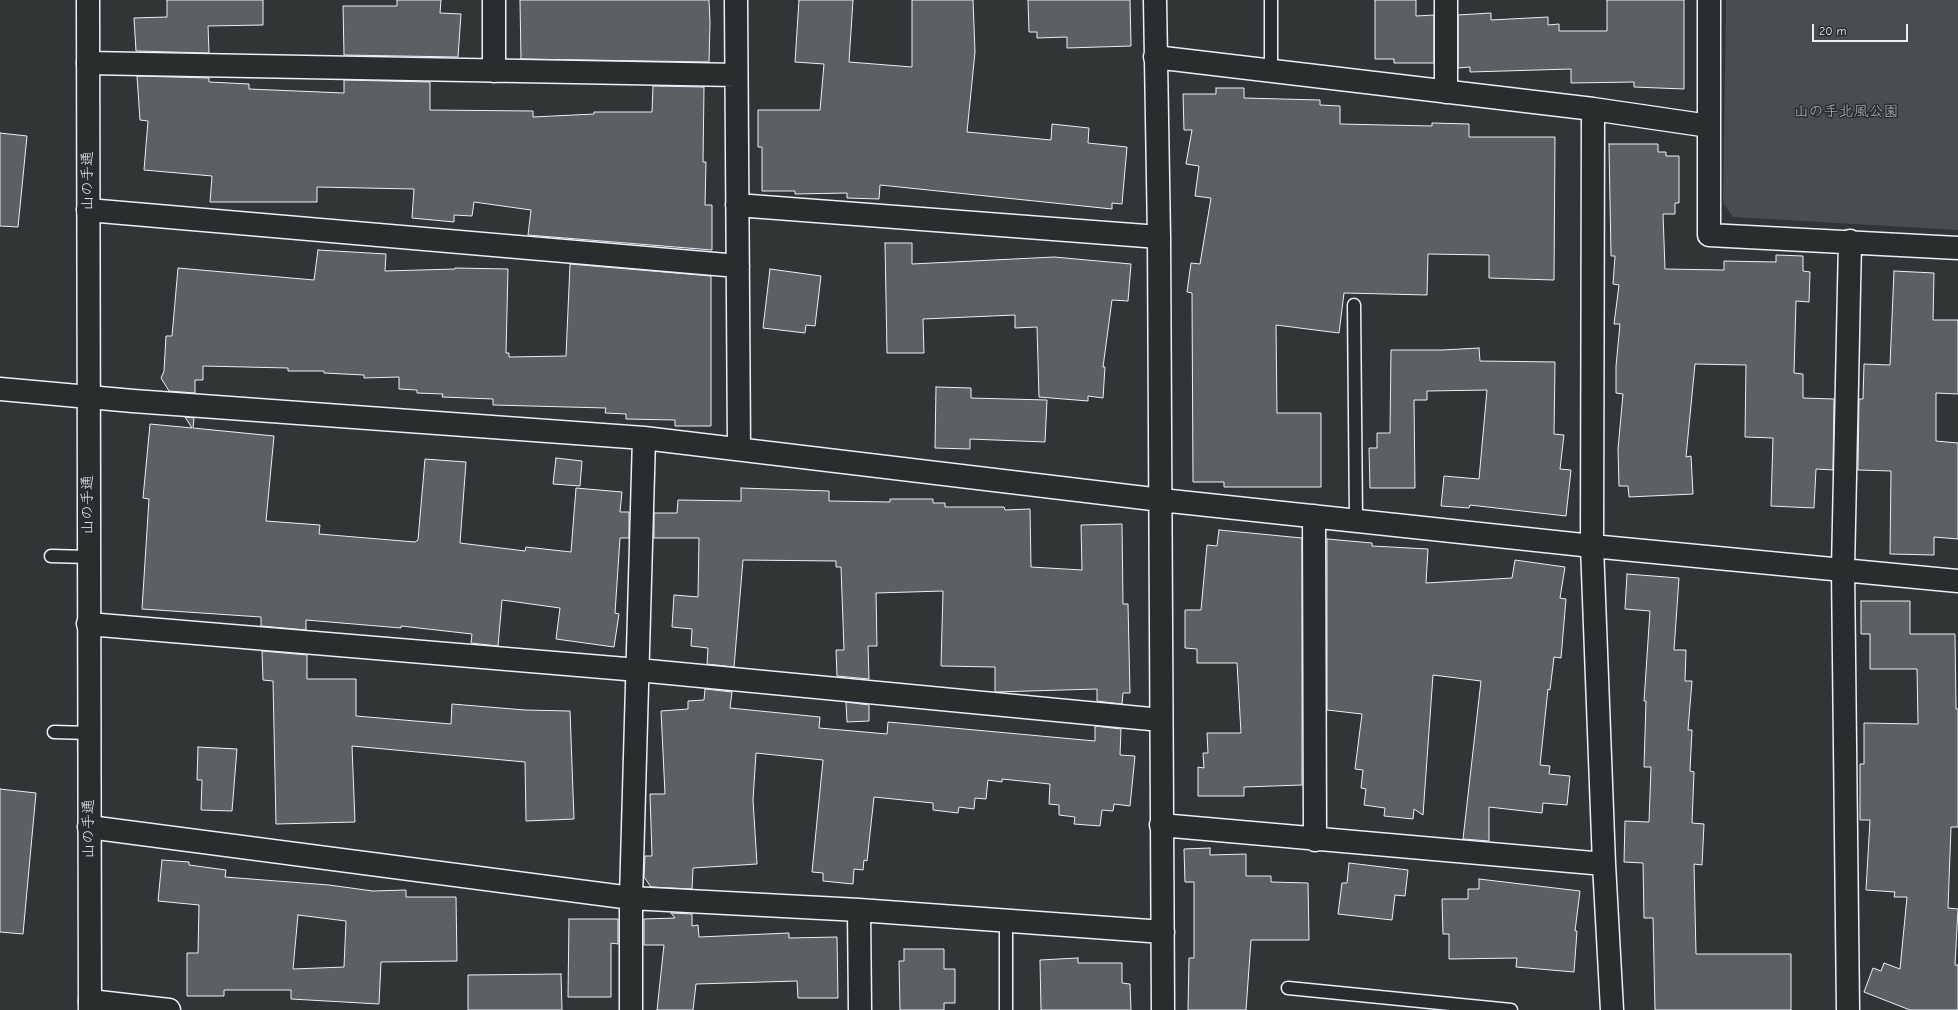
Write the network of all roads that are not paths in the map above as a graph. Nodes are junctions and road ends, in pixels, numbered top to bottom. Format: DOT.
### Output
graph roads {
  1 [pos="88,0"];
  2 [pos="494,0"];
  3 [pos="736,0"];
  4 [pos="1155,0"];
  5 [pos="1271,0"];
  6 [pos="1446,0"];
  7 [pos="1709,0"];
  8 [pos="1155,57"];
  9 [pos="88,63"];
  10 [pos="494,71"];
  11 [pos="1271,71"];
  12 [pos="736,75"];
  13 [pos="1446,92"];
  14 [pos="1593,109"];
  15 [pos="1709,126"];
  16 [pos="737,205"];
  17 [pos="88,210"];
  18 [pos="1159,237"];
  19 [pos="1850,241"];
  20 [pos="1958,248"];
  21 [pos="738,266"];
  22 [pos="1354,305"];
  23 [pos="0,389"];
  24 [pos="87,397"];
  25 [pos="644,438"];
  26 [pos="739,448"];
  27 [pos="1161,500"];
  28 [pos="1314,516"];
  29 [pos="1356,520"];
  30 [pos="1592,546"];
  31 [pos="51,556"];
  32 [pos="88,557"];
  33 [pos="1843,569"];
  34 [pos="1958,581"];
  35 [pos="88,624"];
  36 [pos="638,670"];
  37 [pos="1161,720"];
  38 [pos="54,732"];
  39 [pos="88,733"];
  40 [pos="1161,825"];
  41 [pos="89,827"];
  42 [pos="1315,840"];
  43 [pos="1604,864"];
  44 [pos="631,898"];
  45 [pos="859,910"];
  46 [pos="1006,921"];
  47 [pos="1162,932"];
  48 [pos="1288,988"];
  49 [pos="90,1006"];
  50 [pos="169,1010"];
  51 [pos="630,1010"];
  52 [pos="860,1010"];
  53 [pos="1006,1010"];
  54 [pos="1162,1010"];
  55 [pos="1511,1010"];
  56 [pos="1612,1010"];
  57 [pos="1848,1010"];
  1 -- 9 [label="street, 山の手通"];
  2 -- 10 [label="street"];
  3 -- 12 [label="street"];
  4 -- 8 [label="street"];
  5 -- 11 [label="lane"];
  6 -- 13 [label="street"];
  7 -- 15 [label="street"];
  8 -- 11 [label="street"];
  8 -- 18 [label="street"];
  9 -- 10 [label="street"];
  9 -- 17 [label="street, 山の手通"];
  10 -- 12 [label="street"];
  11 -- 13 [label="street"];
  12 -- 16 [label="street"];
  13 -- 14 [label="street"];
  14 -- 15 [label="street"];
  14 -- 30 [label="street"];
  15 -- 19 [label="street"];
  16 -- 18 [label="street"];
  16 -- 21 [label="street"];
  17 -- 21 [label="street"];
  17 -- 24 [label="street, 山の手通"];
  18 -- 27 [label="street"];
  19 -- 20 [label="street"];
  19 -- 33 [label="street"];
  21 -- 26 [label="street"];
  22 -- 29 [label="lane"];
  23 -- 24 [label="street"];
  24 -- 25 [label="street"];
  24 -- 32 [label="street, 山の手通"];
  25 -- 26 [label="street"];
  25 -- 36 [label="street"];
  26 -- 27 [label="street"];
  27 -- 28 [label="street"];
  27 -- 37 [label="street"];
  28 -- 29 [label="street"];
  28 -- 42 [label="street"];
  29 -- 30 [label="street"];
  30 -- 33 [label="street"];
  30 -- 43 [label="street"];
  31 -- 32 [label="lane"];
  32 -- 35 [label="street, 山の手通"];
  33 -- 34 [label="street"];
  33 -- 57 [label="street"];
  35 -- 36 [label="street"];
  35 -- 39 [label="street, 山の手通"];
  36 -- 37 [label="street"];
  36 -- 44 [label="street"];
  37 -- 40 [label="street"];
  38 -- 39 [label="lane"];
  39 -- 41 [label="street, 山の手通"];
  40 -- 42 [label="street"];
  40 -- 47 [label="street"];
  41 -- 44 [label="street"];
  41 -- 49 [label="street, 山の手通"];
  42 -- 43 [label="street"];
  43 -- 56 [label="street"];
  44 -- 45 [label="street"];
  44 -- 51 [label="street"];
  45 -- 46 [label="street"];
  45 -- 52 [label="street"];
  46 -- 47 [label="street"];
  46 -- 53 [label="lane"];
  47 -- 54 [label="street"];
  48 -- 55 [label="lane"];
  49 -- 50 [label="street"];
}
